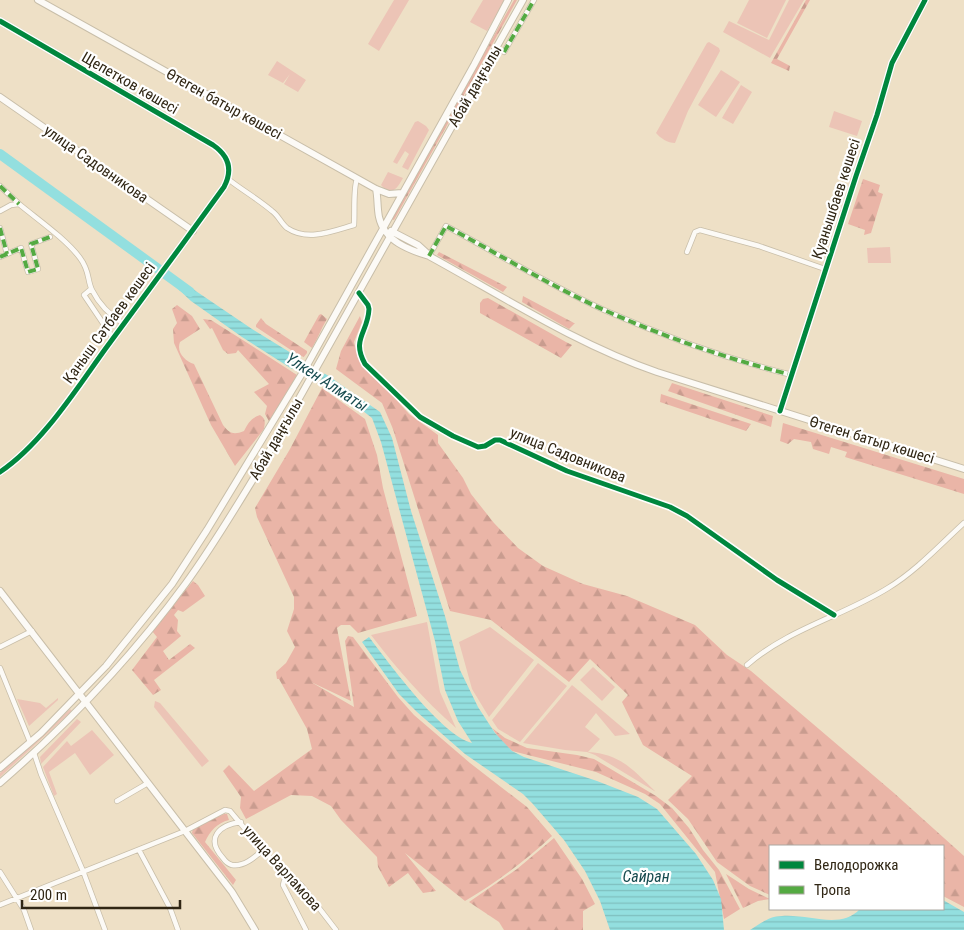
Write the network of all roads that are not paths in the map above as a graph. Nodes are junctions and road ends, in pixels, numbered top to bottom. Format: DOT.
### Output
graph roads {
  1 [pos="38,0"];
  2 [pos="508,0"];
  3 [pos="523,0"];
  4 [pos="534,0"];
  5 [pos="924,0"];
  6 [pos="0,21"];
  7 [pos="504,52"];
  8 [pos="0,97"];
  9 [pos="228,179"];
  10 [pos="357,179"];
  11 [pos="0,186"];
  12 [pos="376,189"];
  13 [pos="402,192"];
  14 [pos="19,204"];
  15 [pos="0,211"];
  16 [pos="384,227"];
  17 [pos="0,228"];
  18 [pos="192,231"];
  19 [pos="392,235"];
  20 [pos="50,237"];
  21 [pos="31,244"];
  22 [pos="21,248"];
  23 [pos="687,252"];
  24 [pos="7,254"];
  25 [pos="430,256"];
  26 [pos="0,257"];
  27 [pos="826,269"];
  28 [pos="91,289"];
  29 [pos="359,293"];
  30 [pos="124,324"];
  31 [pos="113,338"];
  32 [pos="792,375"];
  33 [pos="780,411"];
  34 [pos="964,469"];
  35 [pos="0,472"];
  36 [pos="964,523"];
  37 [pos="0,591"];
  38 [pos="834,615"];
  39 [pos="32,631"];
  40 [pos="0,647"];
  41 [pos="748,665"];
  42 [pos="0,668"];
  43 [pos="80,693"];
  44 [pos="86,702"];
  45 [pos="30,742"];
  46 [pos="34,753"];
  47 [pos="0,768"];
  48 [pos="0,783"];
  49 [pos="148,783"];
  50 [pos="117,801"];
  51 [pos="241,822"];
  52 [pos="185,831"];
  53 [pos="139,850"];
  54 [pos="263,850"];
  55 [pos="83,871"];
  56 [pos="0,872"];
  57 [pos="290,875"];
  58 [pos="17,898"];
  59 [pos="0,905"];
  60 [pos="31,930"];
  61 [pos="105,930"];
  62 [pos="178,930"];
  63 [pos="255,930"];
  64 [pos="306,930"];
  65 [pos="336,930"];
  1 -- 10 [label="main road, Өтеген батыр көшесі"];
  2 -- 13 [label="main road, Абай даңғылы"];
  3 -- 19 [label="main road, Абай даңғылы"];
  4 -- 7 [label="street"];
  5 -- 27 [label="main road, Қуанышбаев көшесі"];
  6 -- 9 [label="main road, Щепетков көшесі"];
  8 -- 18 [label="main road, улица Садовникова"];
  9 -- 10 [label="street"];
  9 -- 18 [label="main road, Қаныш Сәтбаев көшесі"];
  10 -- 12 [label="main road, Өтеген батыр көшесі"];
  11 -- 14 [label="street"];
  12 -- 13 [label="main road, Өтеген батыр көшесі"];
  12 -- 16 [label="main road"];
  13 -- 16 [label="main road, Абай даңғылы"];
  14 -- 15 [label="street"];
  14 -- 28 [label="street"];
  16 -- 19 [label="main road"];
  16 -- 43 [label="main road, Абай даңғылы"];
  17 -- 24 [label="street"];
  18 -- 30 [label="main road, Қаныш Сәтбаев көшесі"];
  19 -- 25 [label="main road"];
  19 -- 29 [label="main road, Абай даңғылы"];
  20 -- 21 [label="street"];
  21 -- 22 [label="street"];
  21 -- 22 [label="street"];
  22 -- 24 [label="street"];
  23 -- 27 [label="street"];
  24 -- 26 [label="street"];
  25 -- 32 [label="street"];
  25 -- 33 [label="main road, Өтеген батыр көшесі"];
  27 -- 32 [label="main road, Қуанышбаев көшесі"];
  28 -- 30 [label="street"];
  28 -- 31 [label="street"];
  29 -- 38 [label="street, улица Садовникова"];
  29 -- 44 [label="main road, Абай даңғылы"];
  30 -- 31 [label="main road, Қаныш Сәтбаев көшесі"];
  31 -- 35 [label="main road, Қаныш Сәтбаев көшесі"];
  32 -- 33 [label="main road, Қуанышбаев көшесі"];
  33 -- 34 [label="main road, Өтеген батыр көшесі"];
  36 -- 38 [label="street"];
  37 -- 39 [label="main road"];
  38 -- 41 [label="street"];
  39 -- 40 [label="street"];
  39 -- 43 [label="main road"];
  42 -- 45 [label="street"];
  43 -- 44 [label="main road"];
  43 -- 45 [label="main road, Абай даңғылы"];
  44 -- 46 [label="main road, Абай даңғылы"];
  44 -- 49 [label="main road"];
  45 -- 47 [label="main road, Абай даңғылы"];
  46 -- 48 [label="main road, Абай даңғылы"];
  46 -- 55 [label="street"];
  49 -- 50 [label="street"];
  49 -- 52 [label="main road"];
  51 -- 52 [label="street, улица Варламова"];
  51 -- 54 [label="street, улица Варламова"];
  51 -- 54 [label="street"];
  52 -- 53 [label="street"];
  52 -- 63 [label="main road"];
  53 -- 55 [label="street"];
  53 -- 62 [label="street"];
  54 -- 57 [label="street, улица Варламова"];
  55 -- 58 [label="street"];
  55 -- 61 [label="street"];
  56 -- 58 [label="street"];
  57 -- 64 [label="street"];
  57 -- 65 [label="street, улица Варламова"];
  58 -- 59 [label="street"];
  58 -- 60 [label="street"];
}
